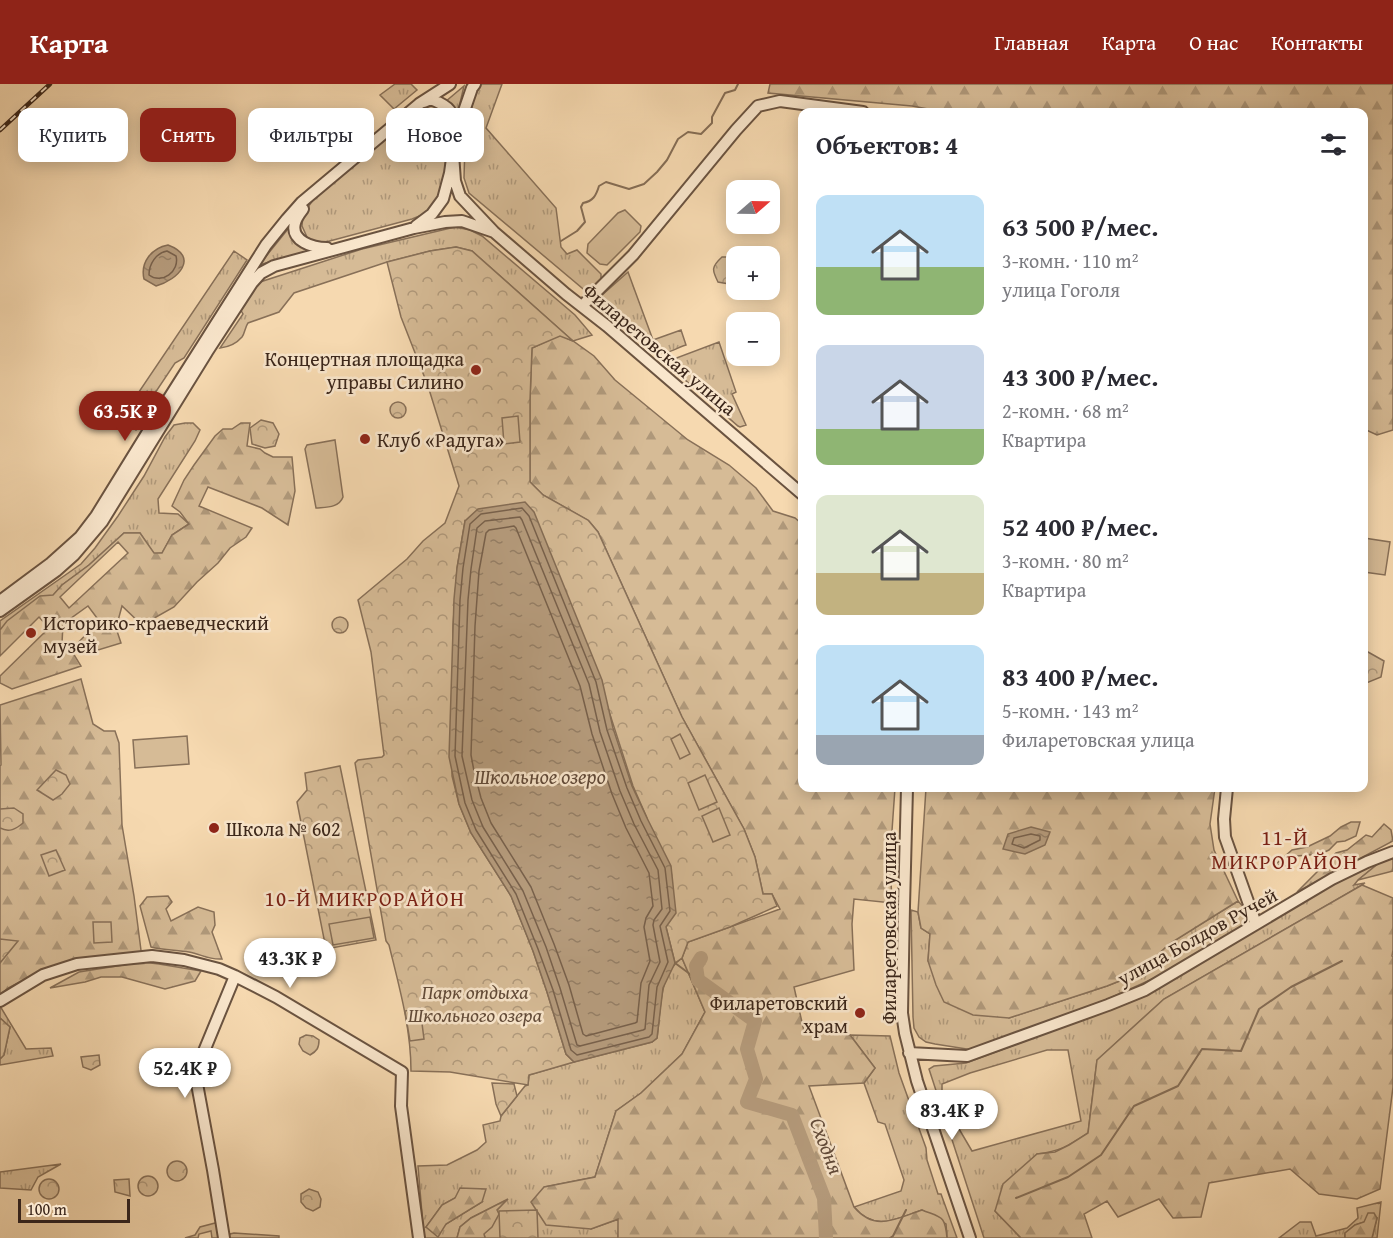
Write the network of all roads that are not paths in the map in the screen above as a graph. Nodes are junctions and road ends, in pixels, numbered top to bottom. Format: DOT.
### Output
graph roads {
  1 [pos="450,84"];
  2 [pos="475,84"];
  3 [pos="418,104"];
  4 [pos="448,108"];
  5 [pos="465,108"];
  6 [pos="833,108"];
  7 [pos="451,162"];
  8 [pos="454,162"];
  9 [pos="313,194"];
  10 [pos="414,228"];
  11 [pos="494,232"];
  12 [pos="336,249"];
  13 [pos="582,306"];
  14 [pos="798,491"];
  15 [pos="0,601"];
  16 [pos="0,611"];
  17 [pos="908,792"];
  18 [pos="1227,792"];
  19 [pos="1393,852"];
  20 [pos="1256,924"];
  21 [pos="235,976"];
  22 [pos="0,1001"];
  23 [pos="909,1053"];
  24 [pos="224,1238"];
  25 [pos="419,1238"];
  26 [pos="970,1238"];
  1 -- 3 [label="street"];
  2 -- 5 [label="street"];
  3 -- 4 [label="street"];
  3 -- 9 [label="street"];
  6 -- 13 [label="street"];
  7 -- 10 [label="street"];
  8 -- 11 [label="street, Филаретовская улица"];
  9 -- 12 [label="street"];
  9 -- 15 [label="street"];
  10 -- 11 [label="street, Филаретовская улица"];
  10 -- 12 [label="street, Филаретовская улица"];
  11 -- 13 [label="street, Филаретовская улица"];
  12 -- 16 [label="street, Филаретовская улица"];
  13 -- 14 [label="street, Филаретовская улица"];
  17 -- 23 [label="street, Филаретовская улица"];
  18 -- 20 [label="street"];
  19 -- 20 [label="street, улица Болдов Ручей"];
  20 -- 23 [label="street, улица Болдов Ручей"];
  21 -- 22 [label="street"];
  21 -- 24 [label="street"];
  21 -- 25 [label="street"];
  23 -- 26 [label="street, Филаретовская улица"];
}
